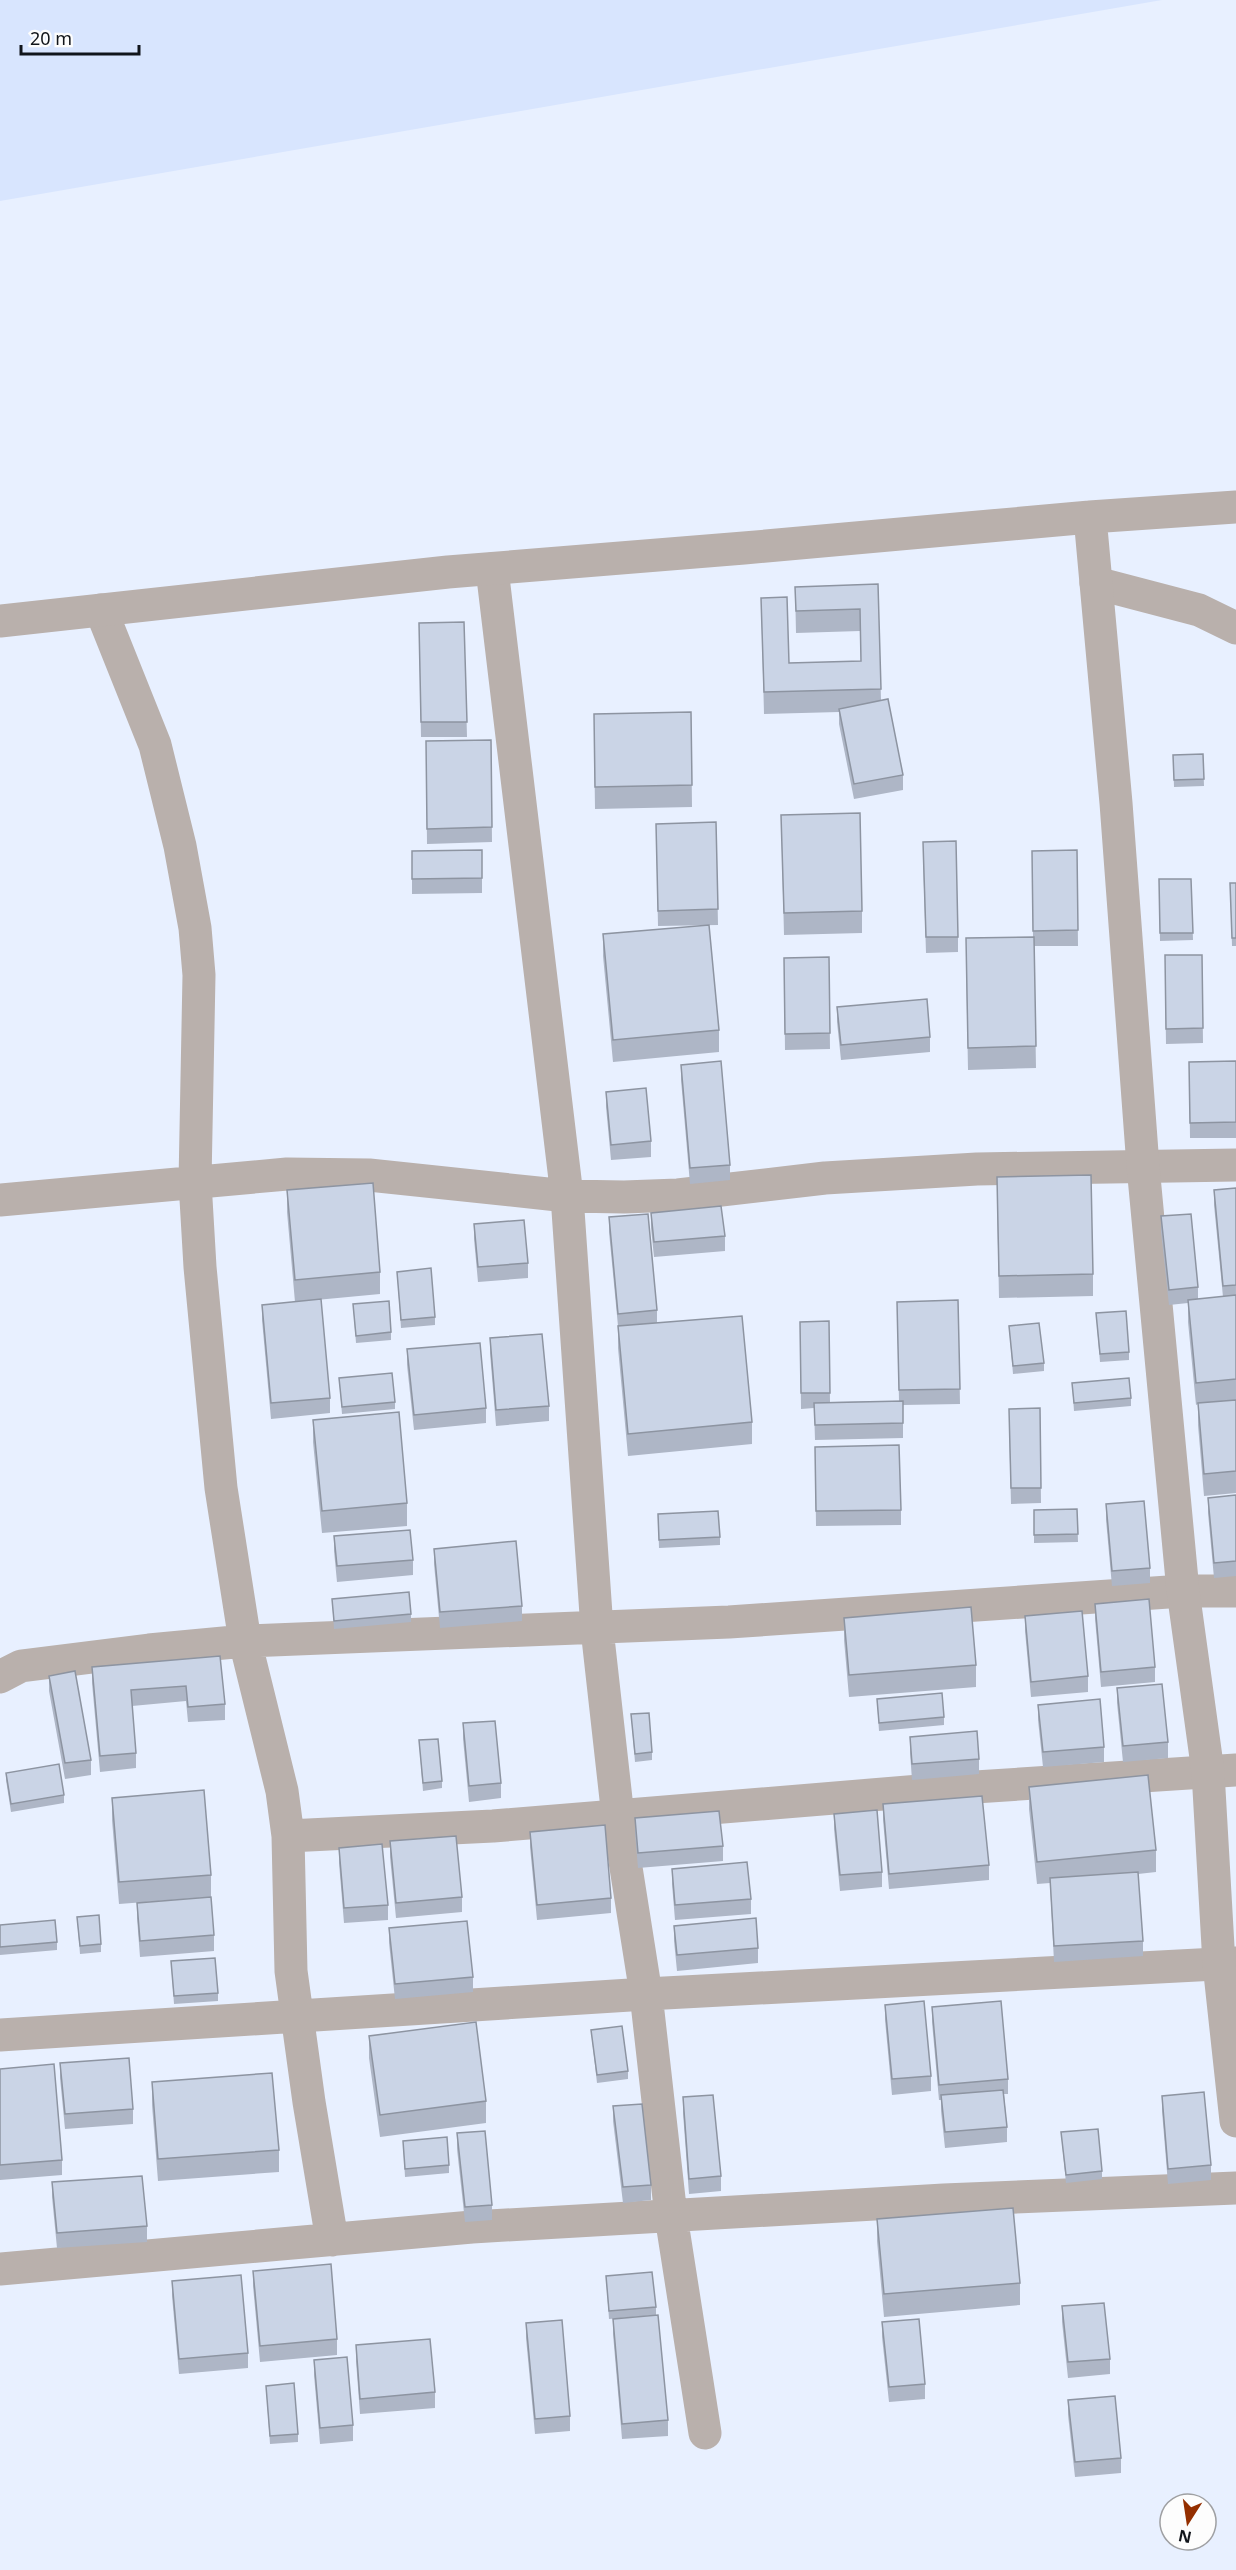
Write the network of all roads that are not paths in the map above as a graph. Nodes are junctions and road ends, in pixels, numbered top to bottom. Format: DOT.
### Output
graph roads {
  1 [pos="1236,507"];
  2 [pos="1090,517"];
  3 [pos="492,569"];
  4 [pos="1096,583"];
  5 [pos="101,610"];
  6 [pos="0,621"];
  7 [pos="1236,628"];
  8 [pos="1236,1165"];
  9 [pos="1143,1166"];
  10 [pos="195,1182"];
  11 [pos="567,1196"];
  12 [pos="0,1200"];
  13 [pos="1184,1590"];
  14 [pos="1236,1591"];
  15 [pos="597,1629"];
  16 [pos="245,1641"];
  17 [pos="0,1677"];
  18 [pos="1222,1771"];
  19 [pos="618,1817"];
  20 [pos="288,1836"];
  21 [pos="1228,1964"];
  22 [pos="646,1994"];
  23 [pos="299,2018"];
  24 [pos="0,2035"];
  25 [pos="1236,2121"];
  26 [pos="1236,2188"];
  27 [pos="671,2216"];
  28 [pos="333,2240"];
  29 [pos="0,2269"];
  30 [pos="705,2433"];
  1 -- 2 [label="street"];
  2 -- 3 [label="street"];
  2 -- 4 [label="street"];
  3 -- 5 [label="street"];
  3 -- 11 [label="street"];
  4 -- 7 [label="street"];
  4 -- 9 [label="street"];
  5 -- 6 [label="street"];
  5 -- 10 [label="street"];
  8 -- 9 [label="street"];
  9 -- 11 [label="street"];
  9 -- 13 [label="street"];
  10 -- 11 [label="street"];
  10 -- 12 [label="street"];
  10 -- 16 [label="street"];
  11 -- 15 [label="street"];
  13 -- 14 [label="street"];
  13 -- 15 [label="street"];
  13 -- 18 [label="street"];
  15 -- 16 [label="street"];
  15 -- 19 [label="street"];
  16 -- 17 [label="street"];
  16 -- 20 [label="street"];
  18 -- 19 [label="street"];
  18 -- 21 [label="street"];
  19 -- 20 [label="street"];
  19 -- 22 [label="street"];
  20 -- 23 [label="street"];
  21 -- 22 [label="street"];
  21 -- 25 [label="street"];
  22 -- 23 [label="street"];
  22 -- 27 [label="street"];
  23 -- 24 [label="street"];
  23 -- 28 [label="street"];
  26 -- 27 [label="street"];
  27 -- 28 [label="street"];
  27 -- 30 [label="street"];
  28 -- 29 [label="street"];
}
